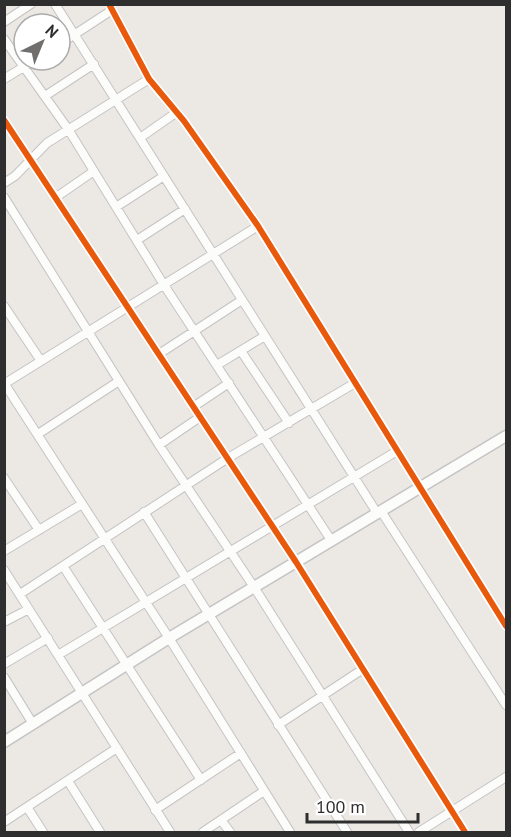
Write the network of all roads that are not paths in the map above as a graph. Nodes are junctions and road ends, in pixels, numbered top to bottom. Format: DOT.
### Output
graph roads {
  1 [pos="31,4"];
  2 [pos="55,4"];
  3 [pos="111,7"];
  4 [pos="4,21"];
  5 [pos="75,34"];
  6 [pos="72,36"];
  7 [pos="94,64"];
  8 [pos="28,72"];
  9 [pos="149,79"];
  10 [pos="45,96"];
  11 [pos="116,99"];
  12 [pos="177,112"];
  13 [pos="4,120"];
  14 [pos="68,129"];
  15 [pos="140,138"];
  16 [pos="29,159"];
  17 [pos="94,171"];
  18 [pos="164,176"];
  19 [pos="4,183"];
  20 [pos="4,197"];
  21 [pos="55,198"];
  22 [pos="116,207"];
  23 [pos="185,209"];
  24 [pos="258,226"];
  25 [pos="136,240"];
  26 [pos="213,254"];
  27 [pos="164,285"];
  28 [pos="242,300"];
  29 [pos="4,306"];
  30 [pos="128,307"];
  31 [pos="194,330"];
  32 [pos="88,333"];
  33 [pos="265,336"];
  34 [pos="241,351"];
  35 [pos="159,354"];
  36 [pos="41,361"];
  37 [pos="217,365"];
  38 [pos="119,381"];
  39 [pos="229,383"];
  40 [pos="355,383"];
  41 [pos="5,384"];
  42 [pos="194,407"];
  43 [pos="312,410"];
  44 [pos="200,417"];
  45 [pos="289,423"];
  46 [pos="38,434"];
  47 [pos="507,435"];
  48 [pos="264,437"];
  49 [pos="159,445"];
  50 [pos="397,451"];
  51 [pos="228,458"];
  52 [pos="354,476"];
  53 [pos="4,478"];
  54 [pos="185,486"];
  55 [pos="420,487"];
  56 [pos="82,504"];
  57 [pos="308,504"];
  58 [pos="144,512"];
  59 [pos="379,512"];
  60 [pos="272,525"];
  61 [pos="39,530"];
  62 [pos="104,538"];
  63 [pos="331,540"];
  64 [pos="4,551"];
  65 [pos="229,551"];
  66 [pos="296,562"];
  67 [pos="63,566"];
  68 [pos="4,570"];
  69 [pos="186,578"];
  70 [pos="254,587"];
  71 [pos="20,594"];
  72 [pos="146,601"];
  73 [pos="29,609"];
  74 [pos="209,614"];
  75 [pos="4,622"];
  76 [pos="507,626"];
  77 [pos="103,628"];
  78 [pos="48,638"];
  79 [pos="169,638"];
  80 [pos="58,655"];
  81 [pos="4,664"];
  82 [pos="126,664"];
  83 [pos="363,669"];
  84 [pos="4,677"];
  85 [pos="81,692"];
  86 [pos="323,694"];
  87 [pos="507,705"];
  88 [pos="33,724"];
  89 [pos="278,725"];
  90 [pos="4,742"];
  91 [pos="117,748"];
  92 [pos="241,753"];
  93 [pos="507,777"];
  94 [pos="201,780"];
  95 [pos="68,781"];
  96 [pos="264,791"];
  97 [pos="27,807"];
  98 [pos="155,810"];
  99 [pos="452,812"];
  100 [pos="221,820"];
  101 [pos="4,822"];
  102 [pos="43,832"];
  103 [pos="100,832"];
  104 [pos="170,832"];
  105 [pos="203,832"];
  106 [pos="230,832"];
  107 [pos="290,832"];
  108 [pos="347,832"];
  109 [pos="409,832"];
  110 [pos="419,832"];
  111 [pos="465,832"];
  1 -- 4 [label="street"];
  2 -- 5 [label="street"];
  3 -- 5 [label="street"];
  3 -- 9 [label="street"];
  5 -- 6 [label="street"];
  5 -- 7 [label="street"];
  7 -- 10 [label="street"];
  7 -- 11 [label="street"];
  8 -- 10 [label="street"];
  9 -- 11 [label="street"];
  9 -- 12 [label="street"];
  10 -- 14 [label="street"];
  11 -- 14 [label="street"];
  11 -- 15 [label="street"];
  12 -- 15 [label="street"];
  12 -- 24 [label="street"];
  13 -- 16 [label="street"];
  14 -- 16 [label="street"];
  14 -- 17 [label="street"];
  15 -- 18 [label="street"];
  16 -- 19 [label="street"];
  16 -- 21 [label="street"];
  17 -- 21 [label="street"];
  17 -- 22 [label="street"];
  18 -- 22 [label="street"];
  18 -- 23 [label="street"];
  20 -- 32 [label="street"];
  21 -- 30 [label="street"];
  22 -- 25 [label="street"];
  23 -- 25 [label="street"];
  23 -- 26 [label="street"];
  24 -- 26 [label="street"];
  24 -- 40 [label="street"];
  25 -- 27 [label="street"];
  26 -- 27 [label="street"];
  26 -- 28 [label="street"];
  27 -- 30 [label="street"];
  27 -- 31 [label="street"];
  28 -- 31 [label="street"];
  28 -- 33 [label="street"];
  29 -- 36 [label="street"];
  30 -- 32 [label="street"];
  30 -- 35 [label="street"];
  31 -- 35 [label="street"];
  31 -- 37 [label="street"];
  32 -- 36 [label="street"];
  32 -- 38 [label="street"];
  33 -- 34 [label="street"];
  33 -- 43 [label="street"];
  34 -- 37 [label="street"];
  34 -- 45 [label="street"];
  35 -- 42 [label="street"];
  36 -- 41 [label="street"];
  37 -- 39 [label="street"];
  38 -- 46 [label="street"];
  38 -- 49 [label="street"];
  39 -- 42 [label="street"];
  39 -- 48 [label="street"];
  40 -- 43 [label="street"];
  40 -- 50 [label="street"];
  41 -- 46 [label="street"];
  42 -- 44 [label="street"];
  43 -- 45 [label="street"];
  43 -- 52 [label="street"];
  44 -- 49 [label="street"];
  44 -- 51 [label="street"];
  45 -- 48 [label="street"];
  46 -- 56 [label="street"];
  47 -- 55 [label="street"];
  48 -- 51 [label="street"];
  48 -- 57 [label="street"];
  49 -- 54 [label="street"];
  50 -- 52 [label="street"];
  50 -- 55 [label="street"];
  51 -- 54 [label="street"];
  51 -- 60 [label="street"];
  52 -- 57 [label="street"];
  52 -- 59 [label="street"];
  53 -- 61 [label="street"];
  54 -- 58 [label="street"];
  54 -- 65 [label="street"];
  55 -- 59 [label="street"];
  55 -- 76 [label="street"];
  56 -- 61 [label="street"];
  56 -- 62 [label="street"];
  57 -- 60 [label="street"];
  57 -- 63 [label="street"];
  58 -- 62 [label="street"];
  58 -- 69 [label="street"];
  59 -- 63 [label="street"];
  59 -- 87 [label="street"];
  60 -- 65 [label="street"];
  60 -- 66 [label="street"];
  61 -- 64 [label="street"];
  62 -- 67 [label="street"];
  62 -- 72 [label="street"];
  63 -- 66 [label="street"];
  65 -- 69 [label="street"];
  65 -- 70 [label="street"];
  66 -- 70 [label="street"];
  66 -- 83 [label="street"];
  67 -- 71 [label="street"];
  67 -- 77 [label="street"];
  68 -- 71 [label="street"];
  69 -- 72 [label="street"];
  69 -- 74 [label="street"];
  70 -- 74 [label="street"];
  70 -- 86 [label="street"];
  71 -- 73 [label="street"];
  72 -- 77 [label="street"];
  72 -- 79 [label="street"];
  73 -- 75 [label="street"];
  73 -- 78 [label="street"];
  74 -- 79 [label="street"];
  74 -- 89 [label="street"];
  77 -- 80 [label="street"];
  77 -- 82 [label="street"];
  78 -- 80 [label="street"];
  78 -- 81 [label="street"];
  79 -- 82 [label="street"];
  79 -- 92 [label="street"];
  80 -- 85 [label="street"];
  82 -- 85 [label="street"];
  82 -- 94 [label="street"];
  83 -- 86 [label="street"];
  83 -- 99 [label="street"];
  84 -- 88 [label="street"];
  85 -- 88 [label="street"];
  85 -- 91 [label="street"];
  86 -- 89 [label="street"];
  86 -- 109 [label="street"];
  88 -- 90 [label="street"];
  89 -- 108 [label="street"];
  91 -- 95 [label="street"];
  91 -- 98 [label="street"];
  92 -- 94 [label="street"];
  92 -- 96 [label="street"];
  93 -- 99 [label="street"];
  94 -- 98 [label="street"];
  95 -- 97 [label="street"];
  95 -- 103 [label="street"];
  96 -- 100 [label="street"];
  96 -- 107 [label="street"];
  97 -- 101 [label="street"];
  97 -- 102 [label="street"];
  98 -- 104 [label="street"];
  99 -- 110 [label="street"];
  99 -- 111 [label="street"];
  100 -- 105 [label="street"];
  100 -- 106 [label="street"];
}
